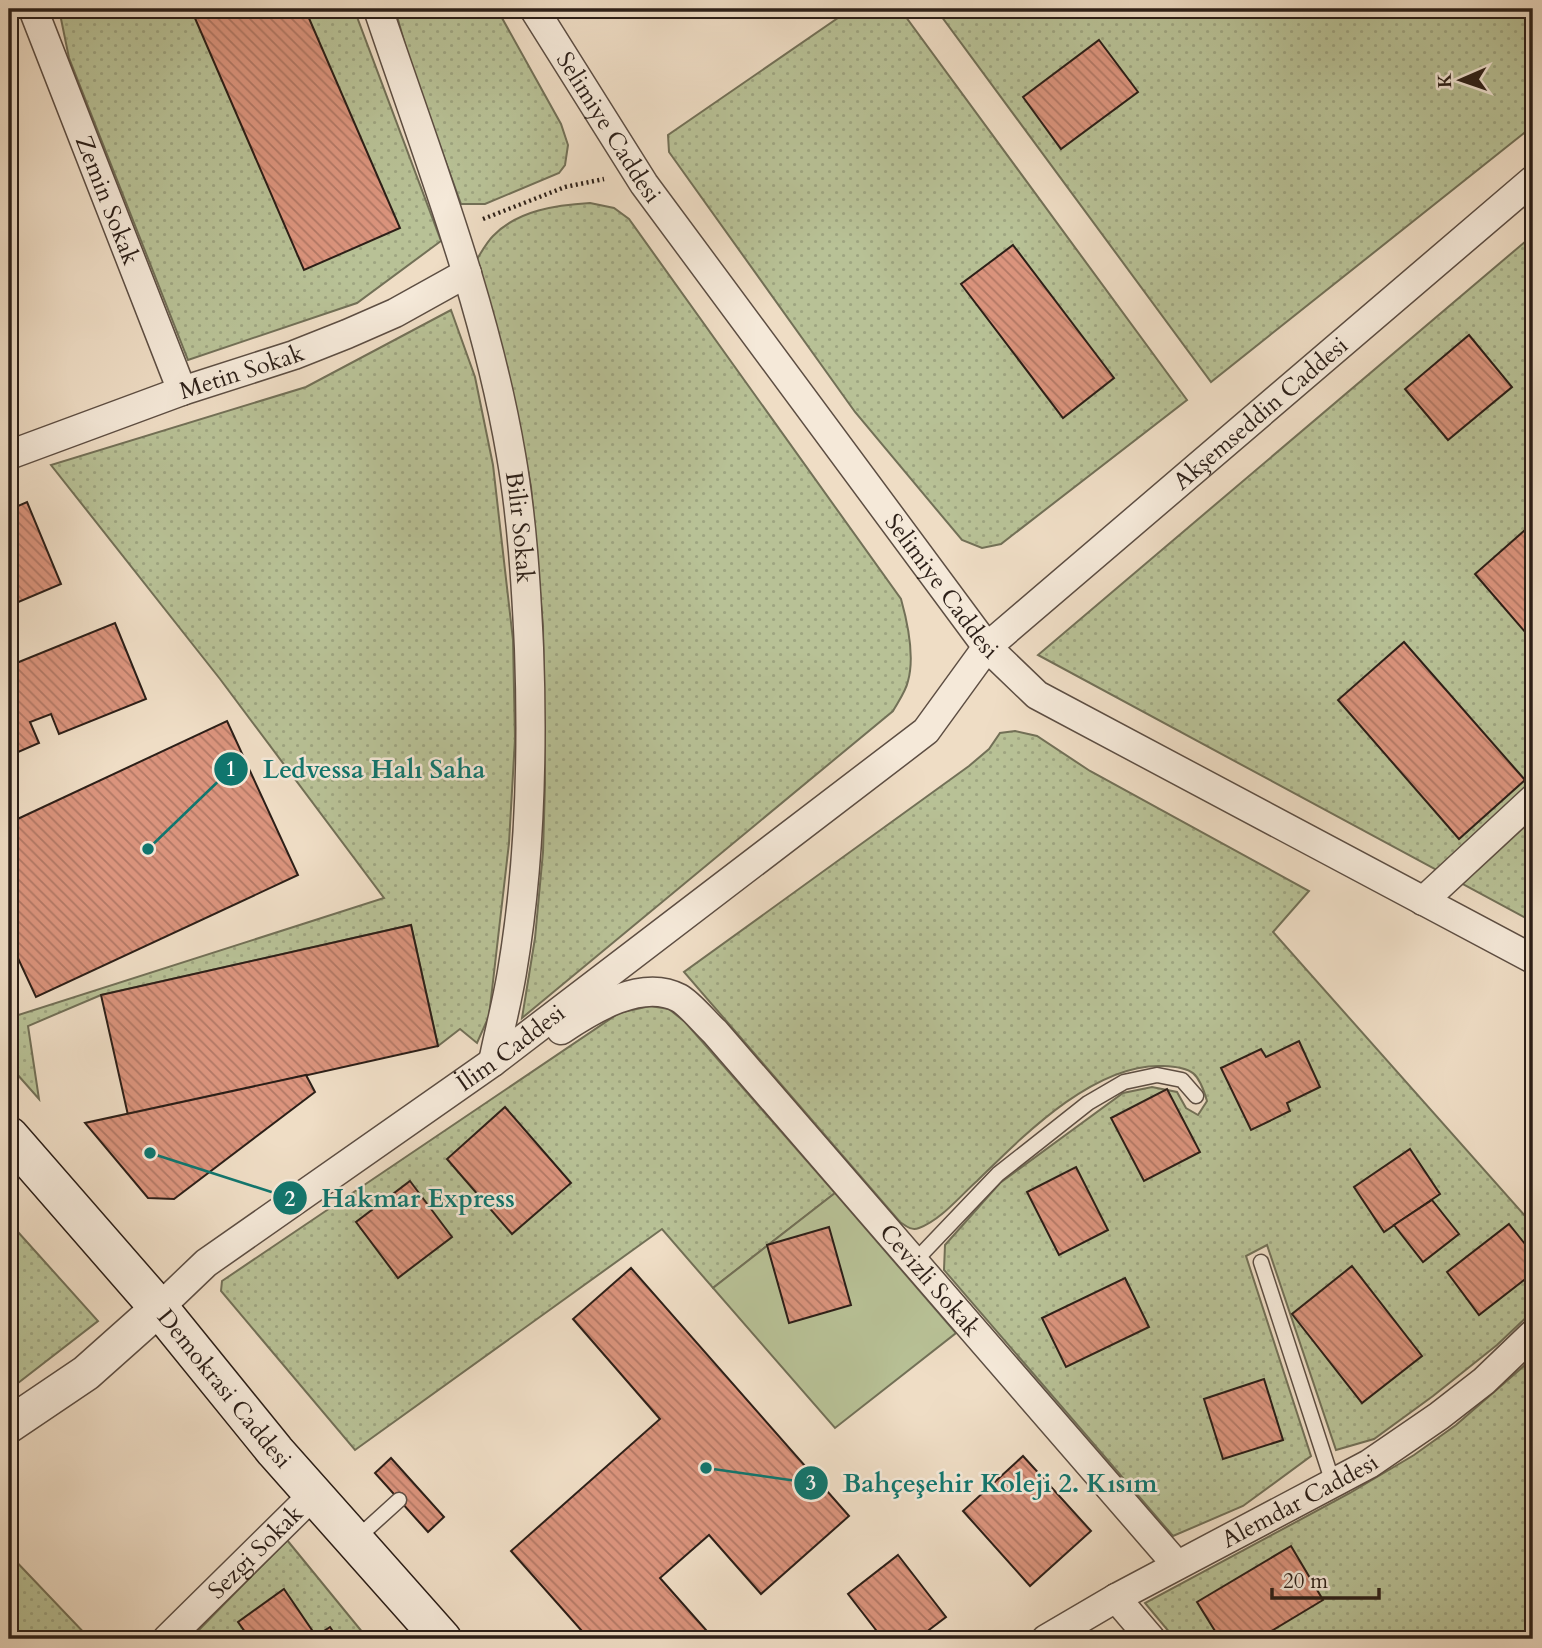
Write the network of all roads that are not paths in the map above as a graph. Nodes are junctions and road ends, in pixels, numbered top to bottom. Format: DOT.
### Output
graph roads {
  1 [pos="33,9"];
  2 [pos="378,9"];
  3 [pos="534,9"];
  4 [pos="1533,180"];
  5 [pos="467,272"];
  6 [pos="181,391"];
  7 [pos="9,455"];
  8 [pos="987,647"];
  9 [pos="1533,799"];
  10 [pos="1423,901"];
  11 [pos="1533,959"];
  12 [pos="492,1062"];
  13 [pos="1196,1096"];
  14 [pos="9,1136"];
  15 [pos="914,1262"];
  16 [pos="1261,1262"];
  17 [pos="159,1308"];
  18 [pos="1533,1335"];
  19 [pos="9,1425"];
  20 [pos="1333,1483"];
  21 [pos="313,1495"];
  22 [pos="399,1500"];
  23 [pos="354,1541"];
  24 [pos="1177,1565"];
  25 [pos="1116,1598"];
  26 [pos="167,1639"];
  27 [pos="442,1639"];
  28 [pos="1046,1639"];
  29 [pos="1151,1639"];
  1 -- 6 [label="street, Zemin Sokak"];
  2 -- 5 [label="street, Bilir Sokak"];
  3 -- 8 [label="street, Selimiye Caddesi"];
  4 -- 8 [label="street, Akşemseddin Caddesi"];
  5 -- 6 [label="street, Metin Sokak"];
  5 -- 12 [label="street, Bilir Sokak"];
  6 -- 7 [label="street, Metin Sokak"];
  8 -- 10 [label="street, Selimiye Caddesi"];
  8 -- 12 [label="street, İlim Caddesi"];
  9 -- 10 [label="street"];
  10 -- 11 [label="street, Selimiye Caddesi"];
  12 -- 15 [label="street, Cevizli Sokak"];
  12 -- 17 [label="street, İlim Caddesi"];
  13 -- 15 [label="lane"];
  14 -- 17 [label="main road, Demokrasi Caddesi"];
  15 -- 24 [label="street, Cevizli Sokak"];
  16 -- 20 [label="lane"];
  17 -- 19 [label="street, İlim Caddesi"];
  17 -- 21 [label="main road, Demokrasi Caddesi"];
  18 -- 20 [label="street, Alemdar Caddesi"];
  20 -- 24 [label="street, Alemdar Caddesi"];
  21 -- 23 [label="main road, Demokrasi Caddesi"];
  21 -- 26 [label="street, Sezgi Sokak"];
  22 -- 23 [label="lane"];
  23 -- 27 [label="main road, Demokrasi Caddesi"];
  24 -- 25 [label="street, Alemdar Caddesi"];
  25 -- 28 [label="street, Alemdar Caddesi"];
  25 -- 29 [label="street"];
}
